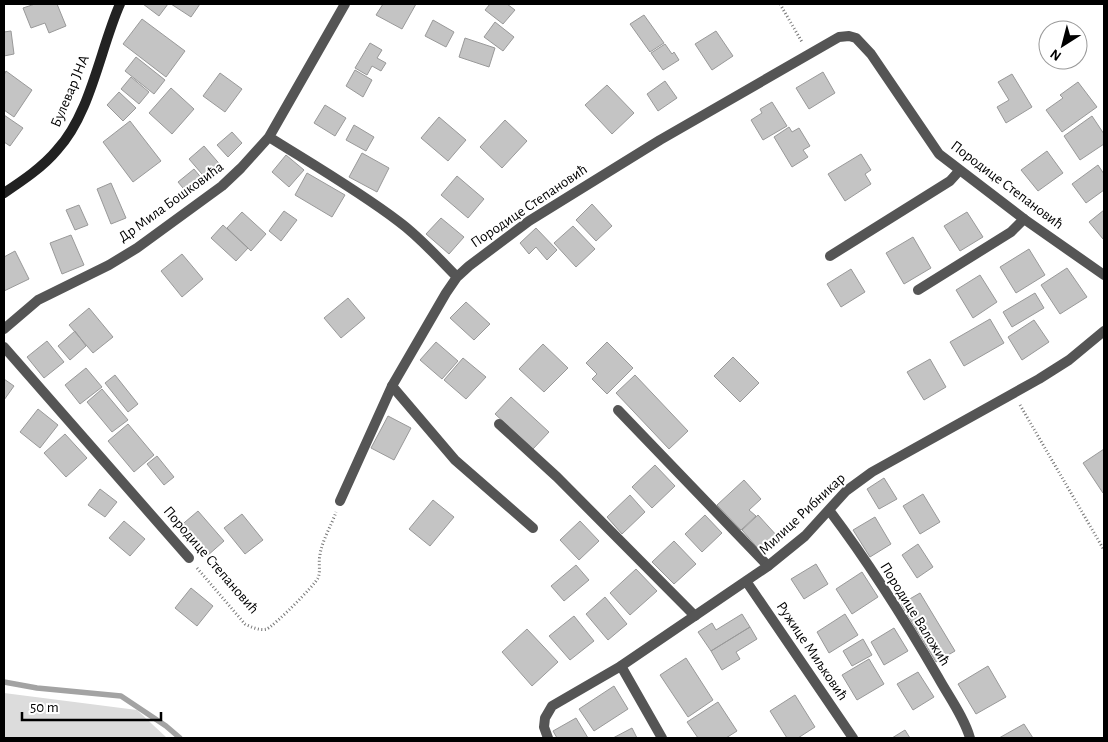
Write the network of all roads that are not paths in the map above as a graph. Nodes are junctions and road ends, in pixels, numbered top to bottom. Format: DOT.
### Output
graph roads {
  1 [pos="120,4"];
  2 [pos="345,4"];
  3 [pos="269,137"];
  4 [pos="959,171"];
  5 [pos="4,193"];
  6 [pos="1024,218"];
  7 [pos="830,256"];
  8 [pos="1104,275"];
  9 [pos="457,277"];
  10 [pos="918,290"];
  11 [pos="4,330"];
  12 [pos="1104,331"];
  13 [pos="4,347"];
  14 [pos="392,386"];
  15 [pos="618,410"];
  16 [pos="499,424"];
  17 [pos="340,501"];
  18 [pos="829,510"];
  19 [pos="532,528"];
  20 [pos="189,558"];
  21 [pos="768,566"];
  22 [pos="746,581"];
  23 [pos="695,616"];
  24 [pos="621,666"];
  25 [pos="548,738"];
  26 [pos="662,738"];
  27 [pos="852,738"];
  28 [pos="970,738"];
  1 -- 5 [label="main road, Булевар ЈНА"];
  2 -- 3 [label="street, Др Мила Бошковића"];
  3 -- 9 [label="street"];
  3 -- 11 [label="street, Др Мила Бошковића"];
  4 -- 6 [label="street, Породице Степановић"];
  4 -- 7 [label="street"];
  4 -- 9 [label="street, Породице Степановић"];
  6 -- 8 [label="street, Породице Степановић"];
  6 -- 10 [label="street"];
  9 -- 14 [label="street, Породице Степановић"];
  12 -- 18 [label="street, Милице Рибникар"];
  13 -- 20 [label="street, Породице Степановић"];
  14 -- 17 [label="street, Породице Степановић"];
  14 -- 19 [label="street"];
  15 -- 21 [label="street"];
  16 -- 23 [label="street"];
  18 -- 21 [label="street, Милице Рибникар"];
  18 -- 28 [label="street, Породице Валожић"];
  21 -- 22 [label="street, Милице Рибникар"];
  22 -- 23 [label="street, Милице Рибникар"];
  22 -- 27 [label="street, Ружице Миљковић"];
  23 -- 24 [label="street, Милице Рибникар"];
  24 -- 25 [label="street, Милице Рибникар"];
  24 -- 26 [label="street"];
}
